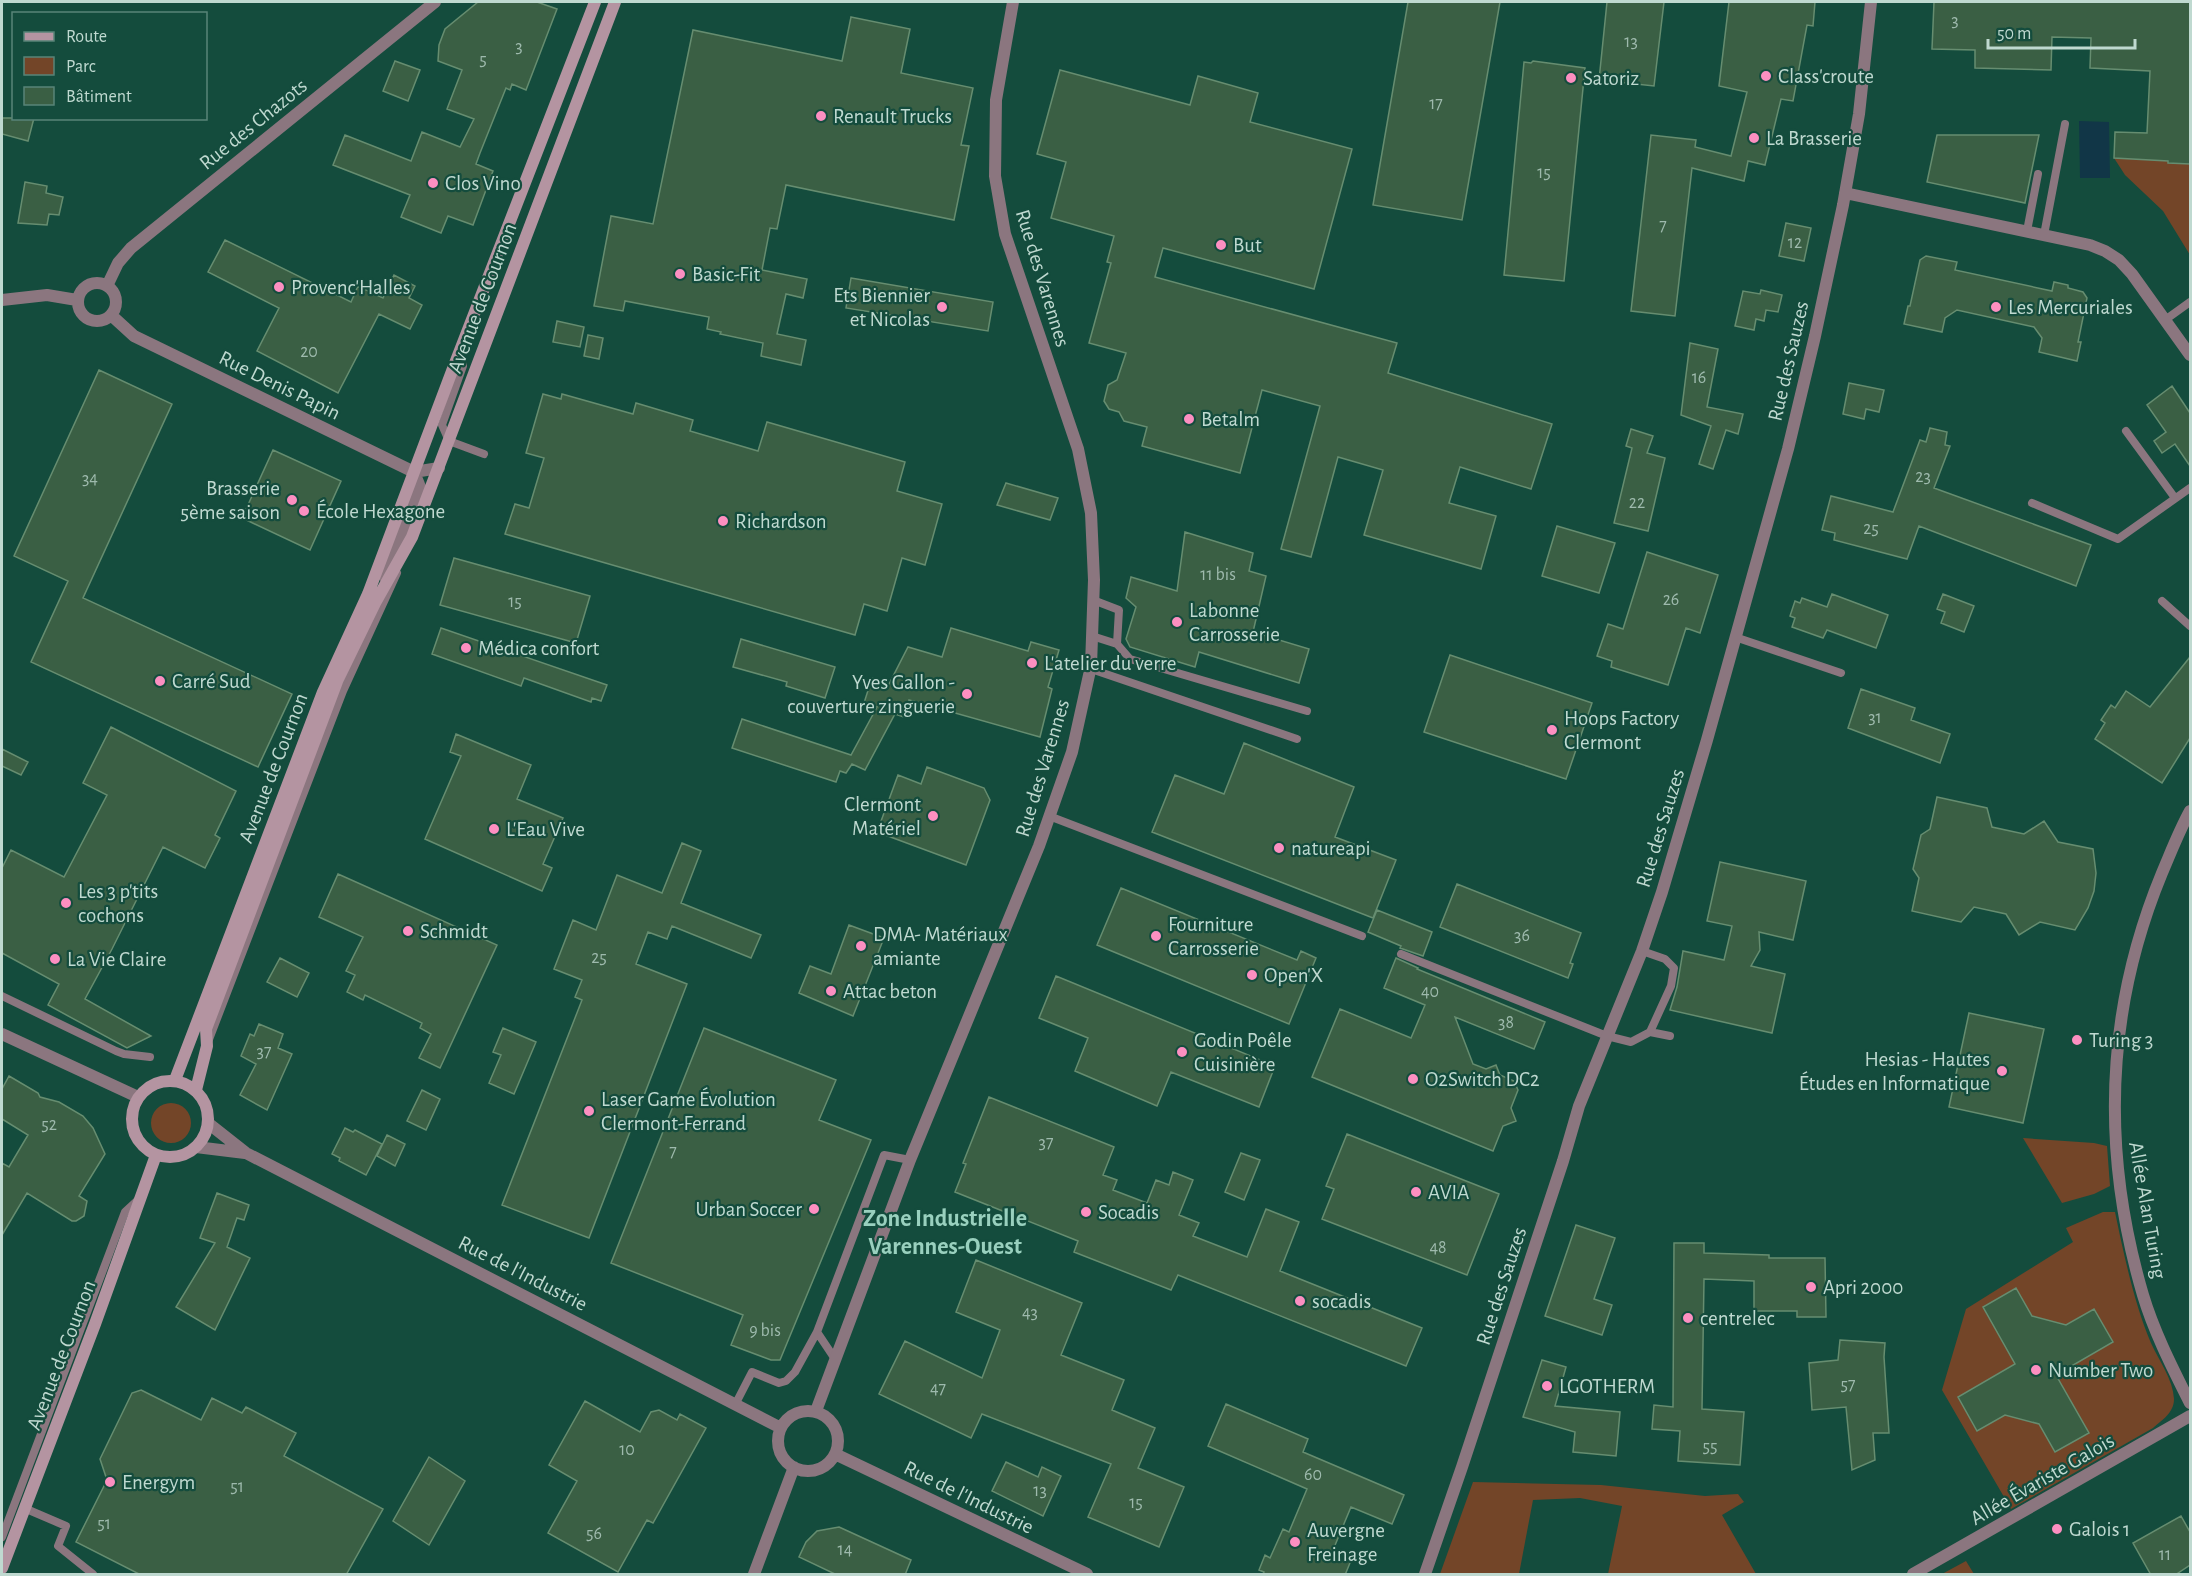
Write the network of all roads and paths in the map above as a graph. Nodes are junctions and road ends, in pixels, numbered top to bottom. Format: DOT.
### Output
graph roads {
  1 [pos="435,2"];
  2 [pos="596,2"];
  3 [pos="615,2"];
  4 [pos="1013,2"];
  5 [pos="1871,2"];
  6 [pos="2065,124"];
  7 [pos="2038,174"];
  8 [pos="1845,193"];
  9 [pos="2027,231"];
  10 [pos="2044,235"];
  11 [pos="107,286"];
  12 [pos="2,300"];
  13 [pos="77,300"];
  14 [pos="2190,302"];
  15 [pos="111,315"];
  16 [pos="2165,320"];
  17 [pos="459,352"];
  18 [pos="2190,355"];
  19 [pos="2126,430"];
  20 [pos="449,441"];
  21 [pos="484,454"];
  22 [pos="439,468"];
  23 [pos="414,472"];
  24 [pos="2190,488"];
  25 [pos="2175,498"];
  26 [pos="2032,503"];
  27 [pos="412,537"];
  28 [pos="1093,600"];
  29 [pos="2162,600"];
  30 [pos="375,603"];
  31 [pos="2190,626"];
  32 [pos="1092,636"];
  33 [pos="1735,637"];
  34 [pos="1117,644"];
  35 [pos="1091,669"];
  36 [pos="1841,674"];
  37 [pos="1307,711"];
  38 [pos="1297,739"];
  39 [pos="2190,811"];
  40 [pos="1049,816"];
  41 [pos="1362,936"];
  42 [pos="1642,951"];
  43 [pos="1401,954"];
  44 [pos="2,996"];
  45 [pos="1650,1032"];
  46 [pos="2,1034"];
  47 [pos="1607,1036"];
  48 [pos="1670,1036"];
  49 [pos="207,1046"];
  50 [pos="150,1057"];
  51 [pos="175,1080"];
  52 [pos="196,1090"];
  53 [pos="138,1097"];
  54 [pos="208,1123"];
  55 [pos="196,1147"];
  56 [pos="246,1153"];
  57 [pos="156,1155"];
  58 [pos="910,1160"];
  59 [pos="140,1198"];
  60 [pos="817,1332"];
  61 [pos="835,1359"];
  62 [pos="735,1403"];
  63 [pos="2190,1403"];
  64 [pos="816,1412"];
  65 [pos="2190,1416"];
  66 [pos="781,1428"];
  67 [pos="835,1454"];
  68 [pos="794,1467"];
  69 [pos="24,1508"];
  70 [pos="2,1537"];
  71 [pos="2,1568"];
  72 [pos="93,1575"];
  73 [pos="754,1575"];
  74 [pos="1087,1575"];
  75 [pos="1425,1575"];
  76 [pos="1913,1575"];
  1 -- 11 [label="street, Rue des Chazots"];
  2 -- 17 [label="main road, Avenue de Cournon"];
  3 -- 20 [label="main road, Avenue de Cournon"];
  4 -- 28 [label="street, Rue des Varennes"];
  5 -- 8 [label="street, Rue des Sauzes"];
  6 -- 10 [label="lane"];
  7 -- 9 [label="lane"];
  8 -- 9 [label="street"];
  8 -- 33 [label="street, Rue des Sauzes"];
  9 -- 10 [label="street"];
  10 -- 16 [label="street"];
  11 -- 13 [label="street"];
  11 -- 15 [label="street"];
  12 -- 13 [label="street"];
  13 -- 15 [label="street"];
  14 -- 16 [label="lane"];
  15 -- 23 [label="street, Rue Denis Papin"];
  16 -- 18 [label="street"];
  17 -- 20 [label="lane"];
  17 -- 23 [label="main road, Avenue de Cournon"];
  19 -- 25 [label="lane"];
  20 -- 21 [label="lane"];
  20 -- 22 [label="main road, Avenue de Cournon"];
  22 -- 23 [label="street"];
  22 -- 27 [label="main road, Avenue de Cournon"];
  23 -- 30 [label="street, Avenue de Cournon"];
  23 -- 51 [label="main road, Avenue de Cournon"];
  24 -- 25 [label="lane"];
  25 -- 26 [label="lane"];
  27 -- 30 [label="main road, Avenue de Cournon"];
  27 -- 49 [label="lane"];
  28 -- 32 [label="street, Rue des Varennes"];
  28 -- 34 [label="lane"];
  29 -- 31 [label="lane"];
  30 -- 49 [label="main road, Avenue de Cournon"];
  32 -- 34 [label="lane"];
  32 -- 35 [label="street, Rue des Varennes"];
  33 -- 36 [label="lane"];
  33 -- 42 [label="street, Rue des Sauzes"];
  34 -- 37 [label="lane"];
  35 -- 38 [label="lane"];
  35 -- 40 [label="street, Rue des Varennes"];
  39 -- 63 [label="street, Allée Alan Turing"];
  40 -- 41 [label="lane"];
  40 -- 58 [label="street, Rue des Varennes"];
  42 -- 45 [label="lane"];
  42 -- 47 [label="street, Rue des Sauzes"];
  43 -- 47 [label="lane"];
  44 -- 50 [label="lane"];
  45 -- 47 [label="lane"];
  45 -- 48 [label="lane"];
  46 -- 53 [label="street"];
  47 -- 75 [label="street, Rue des Sauzes"];
  49 -- 52 [label="main road, Avenue de Cournon"];
  51 -- 52 [label="main road"];
  51 -- 53 [label="main road"];
  52 -- 54 [label="main road"];
  53 -- 57 [label="main road"];
  54 -- 55 [label="main road"];
  54 -- 56 [label="street, Rue de l'Industrie"];
  55 -- 56 [label="street, Rue de l'Industrie"];
  55 -- 57 [label="main road"];
  56 -- 62 [label="street, Rue de l'Industrie"];
  57 -- 59 [label="main road, Avenue de Cournon"];
  58 -- 60 [label="lane"];
  58 -- 61 [label="street, Rue des Varennes"];
  59 -- 69 [label="main road, Avenue de Cournon"];
  59 -- 70 [label="lane"];
  60 -- 61 [label="lane"];
  60 -- 62 [label="lane"];
  61 -- 64 [label="street, Rue des Varennes"];
  62 -- 66 [label="street, Rue de l'Industrie"];
  64 -- 66 [label="street"];
  64 -- 67 [label="street"];
  65 -- 76 [label="street, Allée Évariste Galois"];
  66 -- 68 [label="street"];
  67 -- 68 [label="street"];
  67 -- 74 [label="street, Rue de l'Industrie"];
  68 -- 73 [label="street"];
  69 -- 71 [label="main road, Avenue de Cournon"];
  69 -- 72 [label="lane"];
}
